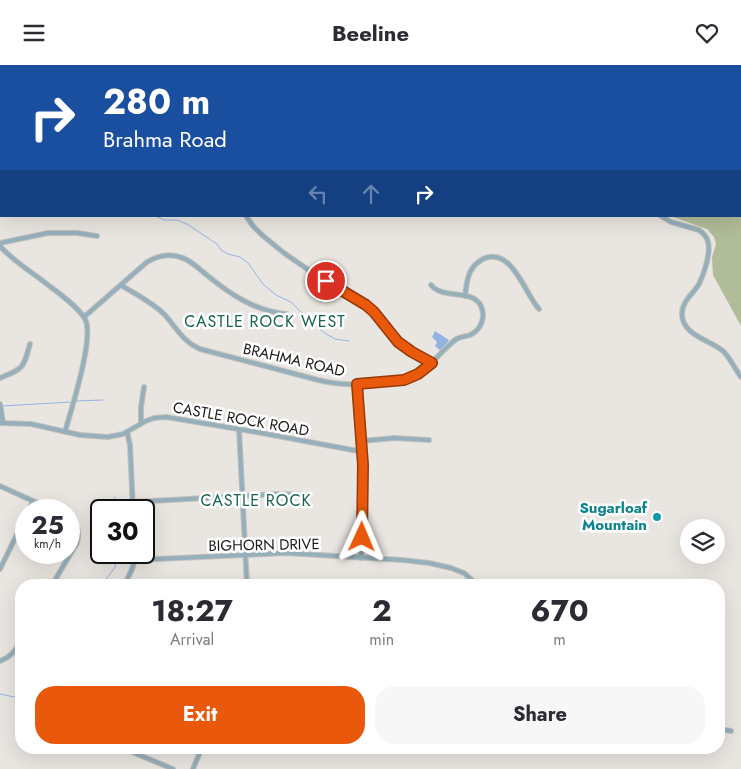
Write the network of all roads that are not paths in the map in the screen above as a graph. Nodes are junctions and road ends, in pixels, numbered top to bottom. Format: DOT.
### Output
graph roads {
  1 [pos="247,217"];
  2 [pos="663,217"];
  3 [pos="97,236"];
  4 [pos="0,245"];
  5 [pos="120,285"];
  6 [pos="431,285"];
  7 [pos="465,296"];
  8 [pos="539,309"];
  9 [pos="286,314"];
  10 [pos="84,317"];
  11 [pos="30,344"];
  12 [pos="432,363"];
  13 [pos="741,377"];
  14 [pos="0,378"];
  15 [pos="357,384"];
  16 [pos="144,387"];
  17 [pos="0,404"];
  18 [pos="2,423"];
  19 [pos="141,423"];
  20 [pos="239,429"];
  21 [pos="65,432"];
  22 [pos="127,432"];
  23 [pos="429,440"];
  24 [pos="362,441"];
  25 [pos="362,452"];
  26 [pos="0,486"];
  27 [pos="308,495"];
  28 [pos="242,496"];
  29 [pos="29,499"];
  30 [pos="133,499"];
  31 [pos="155,500"];
  32 [pos="15,538"];
  33 [pos="245,555"];
  34 [pos="361,558"];
  35 [pos="155,559"];
  36 [pos="64,564"];
  37 [pos="134,564"];
  38 [pos="0,569"];
  39 [pos="56,579"];
  40 [pos="127,579"];
  41 [pos="247,579"];
  42 [pos="471,579"];
  43 [pos="15,651"];
  44 [pos="0,661"];
  45 [pos="725,730"];
  46 [pos="731,731"];
  47 [pos="137,754"];
  48 [pos="199,754"];
  49 [pos="173,769"];
  50 [pos="193,769"];
  1 -- 12 [label="street"];
  2 -- 13 [label="street"];
  3 -- 4 [label="street"];
  4 -- 10 [label="street"];
  5 -- 9 [label="street"];
  5 -- 10 [label="street"];
  5 -- 15 [label="street, BRAHMA ROAD"];
  6 -- 7 [label="street"];
  7 -- 8 [label="street"];
  7 -- 12 [label="street, BRAHMA ROAD"];
  10 -- 21 [label="street"];
  11 -- 14 [label="street"];
  12 -- 15 [label="street, BRAHMA ROAD"];
  15 -- 24 [label="street"];
  16 -- 19 [label="street"];
  17 -- 18 [label="street"];
  18 -- 21 [label="street, CASTLE ROCK ROAD"];
  19 -- 20 [label="street, CASTLE ROCK ROAD"];
  19 -- 22 [label="street, CASTLE ROCK ROAD"];
  20 -- 25 [label="street, CASTLE ROCK ROAD"];
  20 -- 28 [label="street"];
  21 -- 22 [label="street, CASTLE ROCK ROAD"];
  22 -- 30 [label="street"];
  23 -- 24 [label="street"];
  24 -- 25 [label="street"];
  25 -- 34 [label="street"];
  26 -- 29 [label="street"];
  27 -- 28 [label="street"];
  28 -- 31 [label="street"];
  28 -- 33 [label="street"];
  32 -- 38 [label="street"];
  33 -- 34 [label="street, BIGHORN DRIVE"];
  33 -- 35 [label="street, BIGHORN DRIVE"];
  33 -- 41 [label="street"];
  34 -- 42 [label="street, BIGHORN DRIVE"];
  36 -- 39 [label="street"];
  37 -- 40 [label="street"];
  43 -- 44 [label="street"];
  45 -- 46 [label="street"];
  47 -- 49 [label="street"];
  48 -- 50 [label="street"];
}
